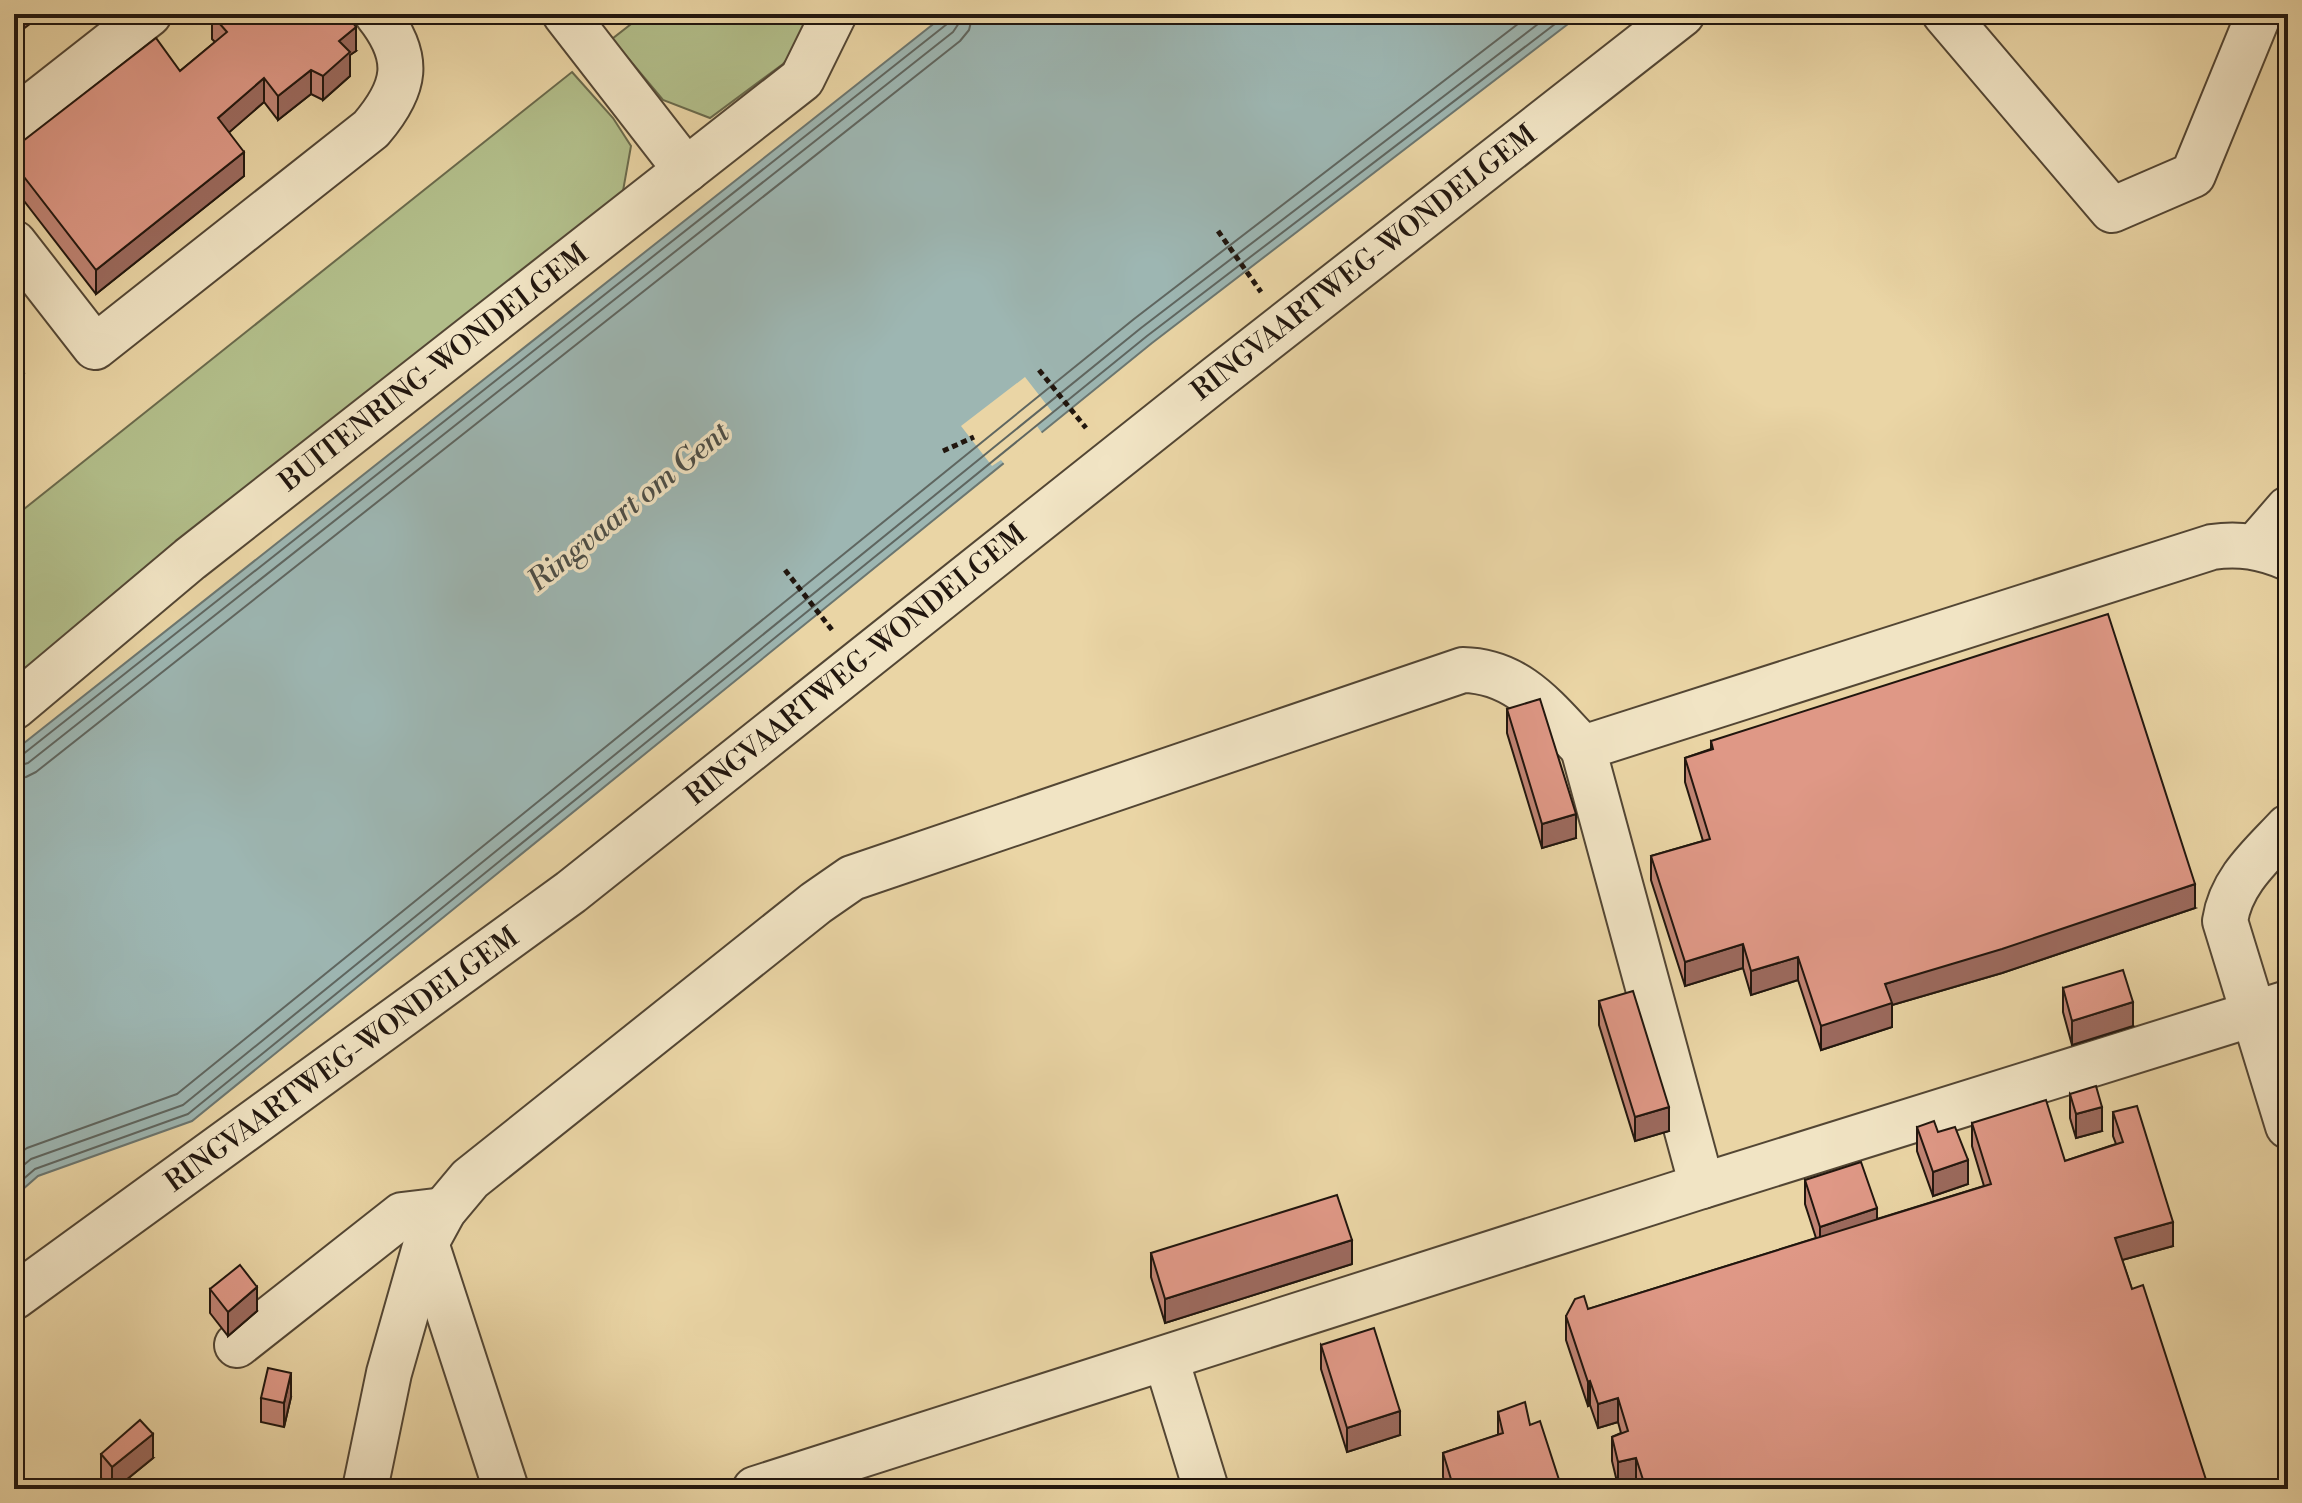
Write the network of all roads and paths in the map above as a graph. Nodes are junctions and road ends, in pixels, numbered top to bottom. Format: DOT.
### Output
graph roads {
  1 [pos="149,14"];
  2 [pos="377,14"];
  3 [pos="565,14"];
  4 [pos="834,14"];
  5 [pos="1682,14"];
  6 [pos="1945,14"];
  7 [pos="2259,14"];
  8 [pos="14,120"];
  9 [pos="686,170"];
  10 [pos="1218,231"];
  11 [pos="14,243"];
  12 [pos="1268,302"];
  13 [pos="1039,370"];
  14 [pos="1086,428"];
  15 [pos="974,437"];
  16 [pos="943,451"];
  17 [pos="2288,509"];
  18 [pos="2272,553"];
  19 [pos="785,570"];
  20 [pos="833,631"];
  21 [pos="14,707"];
  22 [pos="1583,748"];
  23 [pos="2288,827"];
  24 [pos="2271,1009"];
  25 [pos="2288,1126"];
  26 [pos="1702,1186"];
  27 [pos="435,1226"];
  28 [pos="14,1297"];
  29 [pos="237,1345"];
  30 [pos="1166,1359"];
  31 [pos="365,1489"];
  32 [pos="506,1489"];
  33 [pos="755,1489"];
  34 [pos="1206,1489"];
  1 -- 8 [label="street"];
  2 -- 11 [label="street"];
  3 -- 9 [label="street"];
  4 -- 9 [label="street, BUITENRING-WONDELGEM"];
  5 -- 28 [label="street, RINGVAARTWEG-WONDELGEM"];
  6 -- 7 [label="street"];
  9 -- 21 [label="street, BUITENRING-WONDELGEM"];
  10 -- 12 [label="path"];
  13 -- 14 [label="path"];
  15 -- 16 [label="path"];
  17 -- 18 [label="street"];
  18 -- 22 [label="street"];
  19 -- 20 [label="path"];
  22 -- 26 [label="street"];
  22 -- 27 [label="street"];
  23 -- 24 [label="street"];
  24 -- 25 [label="street"];
  24 -- 26 [label="street"];
  26 -- 30 [label="street"];
  27 -- 29 [label="street"];
  27 -- 31 [label="street"];
  27 -- 32 [label="street"];
  30 -- 33 [label="street"];
  30 -- 34 [label="street"];
}
